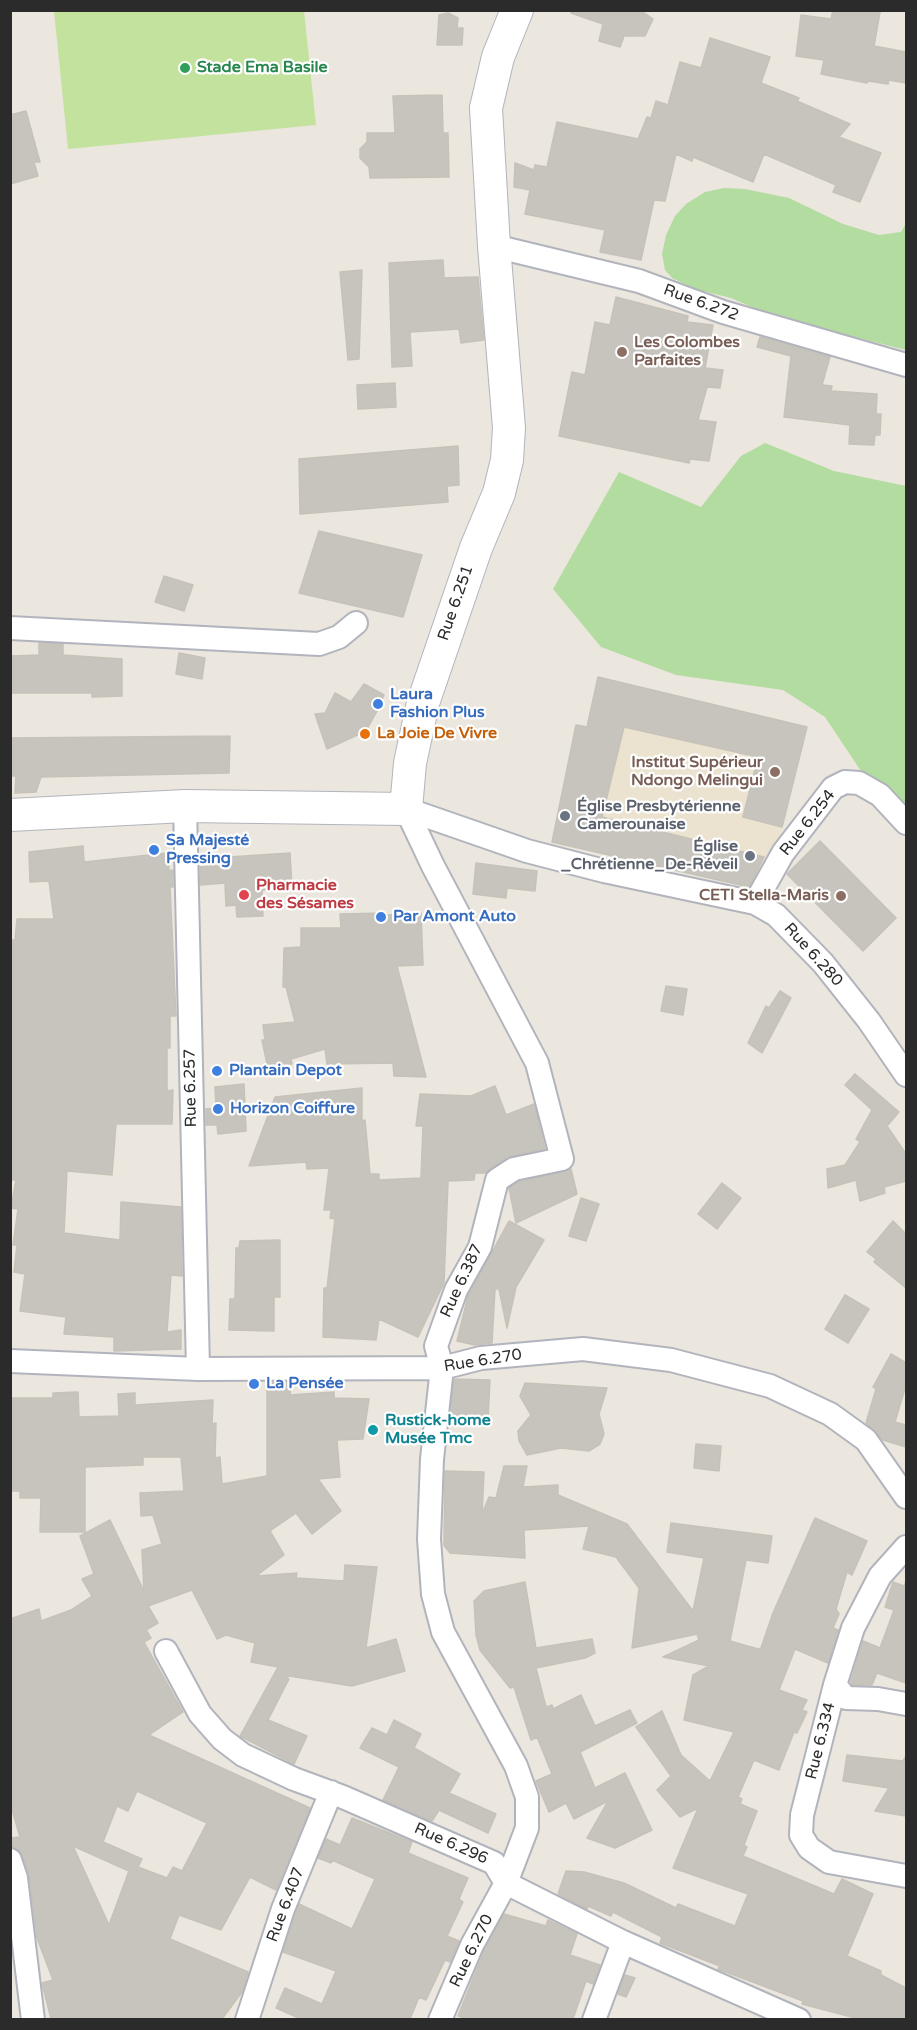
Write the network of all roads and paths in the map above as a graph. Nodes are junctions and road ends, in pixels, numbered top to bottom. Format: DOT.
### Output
graph roads {
  1 [pos="510,13"];
  2 [pos="494,246"];
  3 [pos="906,365"];
  4 [pos="356,623"];
  5 [pos="10,628"];
  6 [pos="185,806"];
  7 [pos="406,808"];
  8 [pos="10,815"];
  9 [pos="906,823"];
  10 [pos="755,903"];
  11 [pos="906,1075"];
  12 [pos="10,1361"];
  13 [pos="442,1368"];
  14 [pos="198,1369"];
  15 [pos="906,1497"];
  16 [pos="906,1548"];
  17 [pos="166,1651"];
  18 [pos="835,1685"];
  19 [pos="906,1704"];
  20 [pos="331,1792"];
  21 [pos="10,1860"];
  22 [pos="906,1876"];
  23 [pos="506,1883"];
  24 [pos="623,1942"];
  25 [pos="33,2019"];
  26 [pos="247,2019"];
  27 [pos="440,2019"];
  28 [pos="594,2019"];
  29 [pos="799,2019"];
  1 -- 2 [label="main road, Rue 6.251"];
  2 -- 3 [label="street, Rue 6.272"];
  2 -- 7 [label="main road, Rue 6.251"];
  4 -- 5 [label="street"];
  6 -- 7 [label="main road"];
  6 -- 8 [label="main road"];
  6 -- 14 [label="street, Rue 6.257"];
  7 -- 10 [label="street, Rue 6.280"];
  7 -- 13 [label="street, Rue 6.387"];
  9 -- 10 [label="street, Rue 6.254"];
  10 -- 11 [label="street, Rue 6.280"];
  12 -- 14 [label="street, Rue 6.270"];
  13 -- 14 [label="street, Rue 6.270"];
  13 -- 15 [label="street, Rue 6.270"];
  13 -- 23 [label="street, Rue 6.387"];
  16 -- 18 [label="street, Rue 6.334"];
  17 -- 20 [label="street, Rue 6.296"];
  18 -- 19 [label="street"];
  18 -- 22 [label="street, Rue 6.334"];
  20 -- 23 [label="street, Rue 6.296"];
  20 -- 26 [label="street, Rue 6.407"];
  21 -- 25 [label="street"];
  23 -- 24 [label="street, Rue 6.296"];
  23 -- 27 [label="street, Rue 6.270"];
  24 -- 28 [label="street"];
  24 -- 29 [label="street, Rue 6.296"];
}
